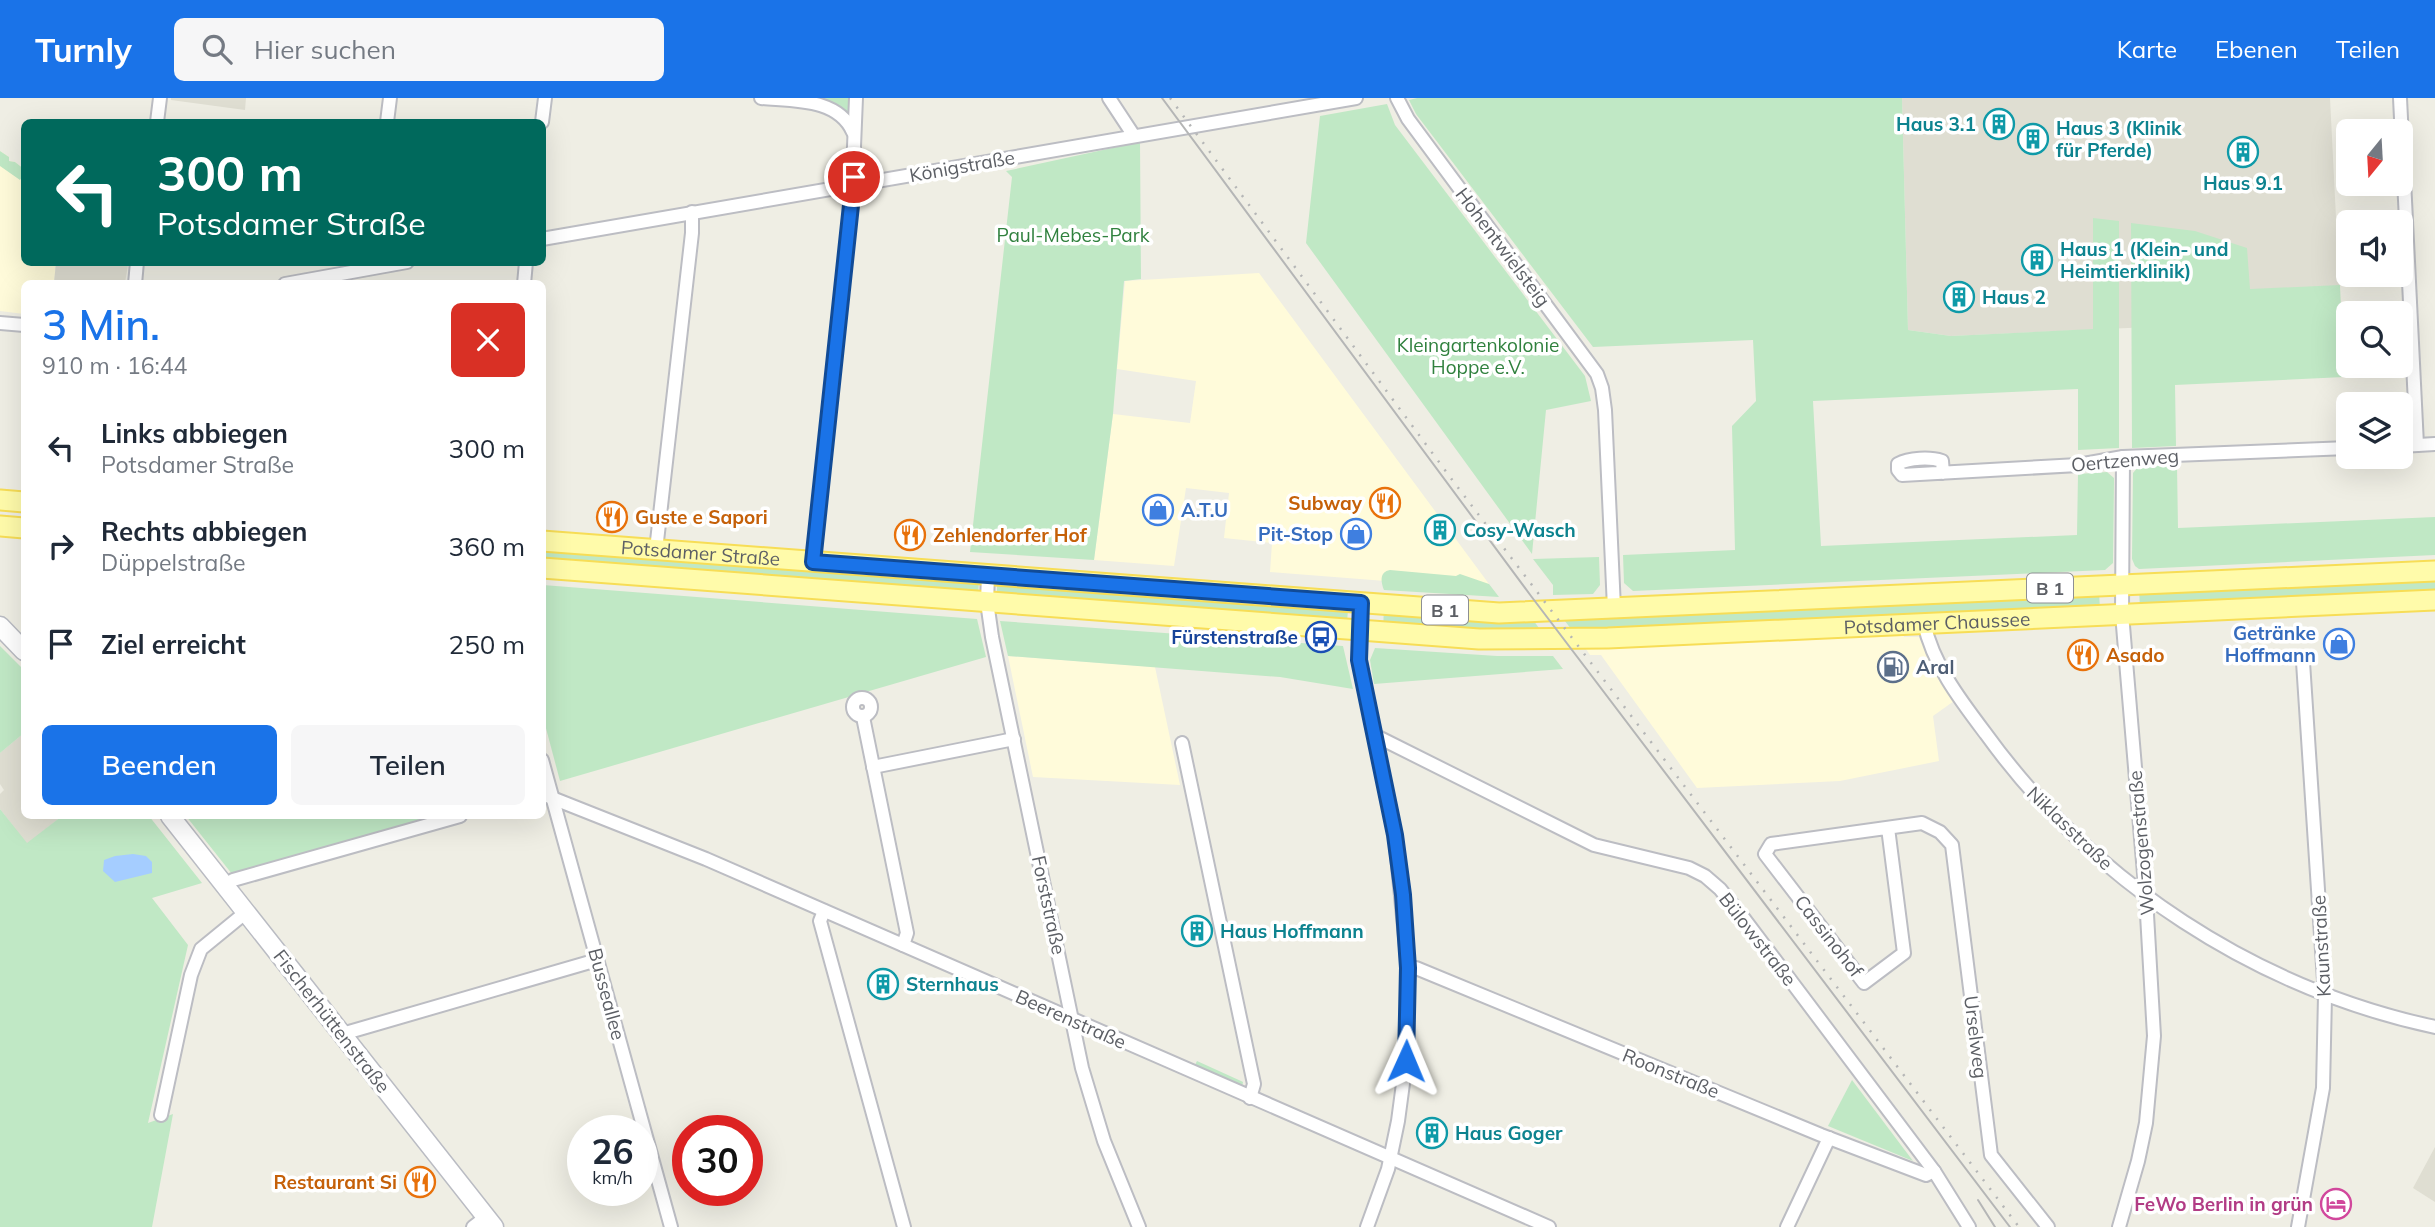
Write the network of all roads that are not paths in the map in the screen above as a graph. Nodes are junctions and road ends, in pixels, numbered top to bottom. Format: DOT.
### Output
graph roads {
  1 [pos="160,98"];
  2 [pos="390,98"];
  3 [pos="545,98"];
  4 [pos="761,98"];
  5 [pos="856,98"];
  6 [pos="1109,98"];
  7 [pos="1356,98"];
  8 [pos="1397,98"];
  9 [pos="2400,98"];
  10 [pos="797,99"];
  11 [pos="157,119"];
  12 [pos="387,119"];
  13 [pos="542,119"];
  14 [pos="855,135"];
  15 [pos="1134,136"];
  16 [pos="853,184"];
  17 [pos="692,212"];
  18 [pos="546,238"];
  19 [pos="371,266"];
  20 [pos="304,280"];
  21 [pos="0,323"];
  22 [pos="21,325"];
  23 [pos="2435,444"];
  24 [pos="2413,445"];
  25 [pos="2417,445"];
  26 [pos="2336,448"];
  27 [pos="2123,457"];
  28 [pos="1943,472"];
  29 [pos="0,500"];
  30 [pos="21,502"];
  31 [pos="0,526"];
  32 [pos="21,528"];
  33 [pos="546,541"];
  34 [pos="656,550"];
  35 [pos="813,562"];
  36 [pos="546,568"];
  37 [pos="2435,571"];
  38 [pos="988,575"];
  39 [pos="2122,585"];
  40 [pos="2435,600"];
  41 [pos="987,602"];
  42 [pos="1361,603"];
  43 [pos="1614,608"];
  44 [pos="2122,614"];
  45 [pos="1924,623"];
  46 [pos="0,626"];
  47 [pos="1359,630"];
  48 [pos="1608,638"];
  49 [pos="21,648"];
  50 [pos="2303,662"];
  51 [pos="863,717"];
  52 [pos="1376,736"];
  53 [pos="1014,738"];
  54 [pos="1182,743"];
  55 [pos="873,767"];
  56 [pos="548,796"];
  57 [pos="172,819"];
  58 [pos="449,819"];
  59 [pos="1888,828"];
  60 [pos="1940,832"];
  61 [pos="225,886"];
  62 [pos="2146,897"];
  63 [pos="824,911"];
  64 [pos="245,913"];
  65 [pos="903,945"];
  66 [pos="597,960"];
  67 [pos="1408,968"];
  68 [pos="2325,996"];
  69 [pos="1073,1020"];
  70 [pos="2435,1027"];
  71 [pos="342,1034"];
  72 [pos="1250,1097"];
  73 [pos="161,1115"];
  74 [pos="1829,1138"];
  75 [pos="1390,1159"];
  76 [pos="1934,1171"];
  77 [pos="484,1223"];
  78 [pos="671,1227"];
  79 [pos="904,1227"];
  80 [pos="1139,1227"];
  81 [pos="1367,1227"];
  82 [pos="1549,1227"];
  83 [pos="1787,1227"];
  84 [pos="1969,1227"];
  85 [pos="2048,1227"];
  86 [pos="2119,1227"];
  87 [pos="2298,1227"];
  1 -- 11 [label="street"];
  2 -- 12 [label="street"];
  3 -- 13 [label="street"];
  4 -- 10 [label="street"];
  5 -- 14 [label="street"];
  6 -- 15 [label="street"];
  7 -- 15 [label="street, Königstraße"];
  8 -- 43 [label="street, Hohentwielsteig"];
  9 -- 25 [label="street"];
  10 -- 14 [label="street"];
  14 -- 16 [label="street"];
  15 -- 16 [label="street, Königstraße"];
  16 -- 17 [label="street, Königstraße"];
  16 -- 35 [label="street"];
  17 -- 18 [label="street, Königstraße"];
  17 -- 34 [label="street"];
  19 -- 20 [label="street"];
  21 -- 22 [label="street"];
  23 -- 25 [label="street"];
  24 -- 25 [label="street"];
  26 -- 27 [label="street, Oertzenweg"];
  27 -- 28 [label="street, Oertzenweg"];
  27 -- 39 [label="street, Wolzogenstraße"];
  29 -- 30 [label="main road"];
  31 -- 32 [label="main road"];
  33 -- 34 [label="main road, Potsdamer Straße / B 1"];
  34 -- 35 [label="main road, Potsdamer Straße / B 1"];
  35 -- 38 [label="main road, Potsdamer Straße / B 1"];
  36 -- 41 [label="main road, Potsdamer Straße / B 1"];
  37 -- 39 [label="main road, Potsdamer Chaussee / B 1"];
  38 -- 41 [label="street, Forststraße"];
  38 -- 42 [label="main road, Potsdamer Straße / B 1"];
  39 -- 43 [label="main road, Potsdamer Chaussee / B 1"];
  39 -- 44 [label="street, Wolzogenstraße"];
  40 -- 44 [label="main road, Potsdamer Chaussee / B 1"];
  41 -- 47 [label="main road, Potsdamer Straße / B 1"];
  41 -- 53 [label="street, Forststraße"];
  42 -- 43 [label="main road, Potsdamer Straße / B 1"];
  42 -- 47 [label="street"];
  44 -- 45 [label="main road, Potsdamer Chaussee / B 1"];
  44 -- 62 [label="street, Wolzogenstraße"];
  45 -- 48 [label="main road, Potsdamer Chaussee / B 1"];
  45 -- 62 [label="street, Niklasstraße"];
  46 -- 49 [label="street"];
  47 -- 48 [label="main road, Potsdamer Straße / B 1"];
  47 -- 52 [label="street"];
  50 -- 68 [label="street, Kaunstraße"];
  51 -- 55 [label="street"];
  52 -- 67 [label="street"];
  52 -- 76 [label="street, Bülowstraße"];
  53 -- 55 [label="street"];
  53 -- 69 [label="street, Forststraße"];
  54 -- 72 [label="street"];
  55 -- 65 [label="street"];
  56 -- 63 [label="street, Beerenstraße"];
  56 -- 66 [label="street, Busseallee"];
  57 -- 61 [label="street, Fischerhüttenstraße"];
  58 -- 61 [label="street"];
  59 -- 59 [label="street, Cassinohof"];
  59 -- 60 [label="street, Cassinohof"];
  60 -- 85 [label="street, Urselweg"];
  61 -- 64 [label="street, Fischerhüttenstraße"];
  62 -- 68 [label="street, Niklasstraße"];
  62 -- 86 [label="street, Wolzogenstraße"];
  63 -- 65 [label="street, Beerenstraße"];
  63 -- 79 [label="street"];
  64 -- 71 [label="street, Fischerhüttenstraße"];
  64 -- 73 [label="street"];
  65 -- 69 [label="street, Beerenstraße"];
  66 -- 71 [label="street"];
  66 -- 78 [label="street, Busseallee"];
  67 -- 74 [label="street, Roonstraße"];
  67 -- 75 [label="street"];
  68 -- 70 [label="street, Niklasstraße"];
  68 -- 87 [label="street, Kaunstraße"];
  69 -- 72 [label="street, Beerenstraße"];
  69 -- 80 [label="street, Forststraße"];
  71 -- 77 [label="street, Fischerhüttenstraße"];
  72 -- 75 [label="street, Beerenstraße"];
  74 -- 76 [label="street, Roonstraße"];
  74 -- 83 [label="street"];
  75 -- 81 [label="street"];
  75 -- 82 [label="street, Beerenstraße"];
  76 -- 84 [label="street, Bülowstraße"];
}
